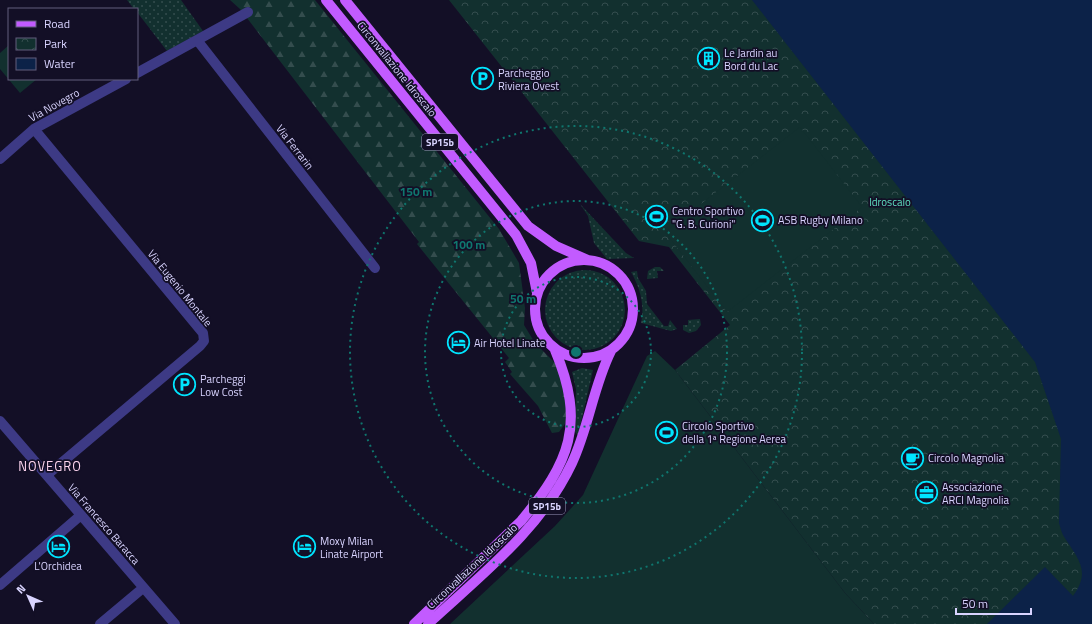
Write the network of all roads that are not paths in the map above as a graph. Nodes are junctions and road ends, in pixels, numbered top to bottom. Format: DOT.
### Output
graph roads {
  1 [pos="326,0"];
  2 [pos="345,0"];
  3 [pos="248,12"];
  4 [pos="197,40"];
  5 [pos="138,72"];
  6 [pos="124,80"];
  7 [pos="34,130"];
  8 [pos="0,159"];
  9 [pos="588,260"];
  10 [pos="375,268"];
  11 [pos="537,293"];
  12 [pos="555,350"];
  13 [pos="611,351"];
  14 [pos="0,421"];
  15 [pos="48,475"];
  16 [pos="81,515"];
  17 [pos="0,585"];
  18 [pos="143,588"];
  19 [pos="100,624"];
  20 [pos="175,624"];
  21 [pos="414,624"];
  22 [pos="428,624"];
  1 -- 11 [label="main road, Circonvallazione Idroscalo / SP15b"];
  2 -- 9 [label="main road, Circonvallazione Idroscalo / SP15b"];
  3 -- 4 [label="street"];
  4 -- 5 [label="street"];
  4 -- 10 [label="street, Via Ferrarin"];
  6 -- 7 [label="street, Via Novegro"];
  7 -- 8 [label="street, Via Novegro"];
  7 -- 15 [label="street, Via Eugenio Montale"];
  9 -- 11 [label="main road, SP15b"];
  9 -- 13 [label="main road, SP15b"];
  11 -- 12 [label="main road, SP15b"];
  12 -- 13 [label="main road, SP15b"];
  12 -- 21 [label="main road, Circonvallazione Idroscalo / SP15b"];
  13 -- 22 [label="main road, Circonvallazione Idroscalo / SP15b"];
  14 -- 15 [label="street, Via Francesco Baracca"];
  15 -- 16 [label="street, Via Francesco Baracca"];
  16 -- 17 [label="street"];
  16 -- 18 [label="street, Via Francesco Baracca"];
  18 -- 19 [label="street"];
  18 -- 20 [label="street, Via Francesco Baracca"];
}
